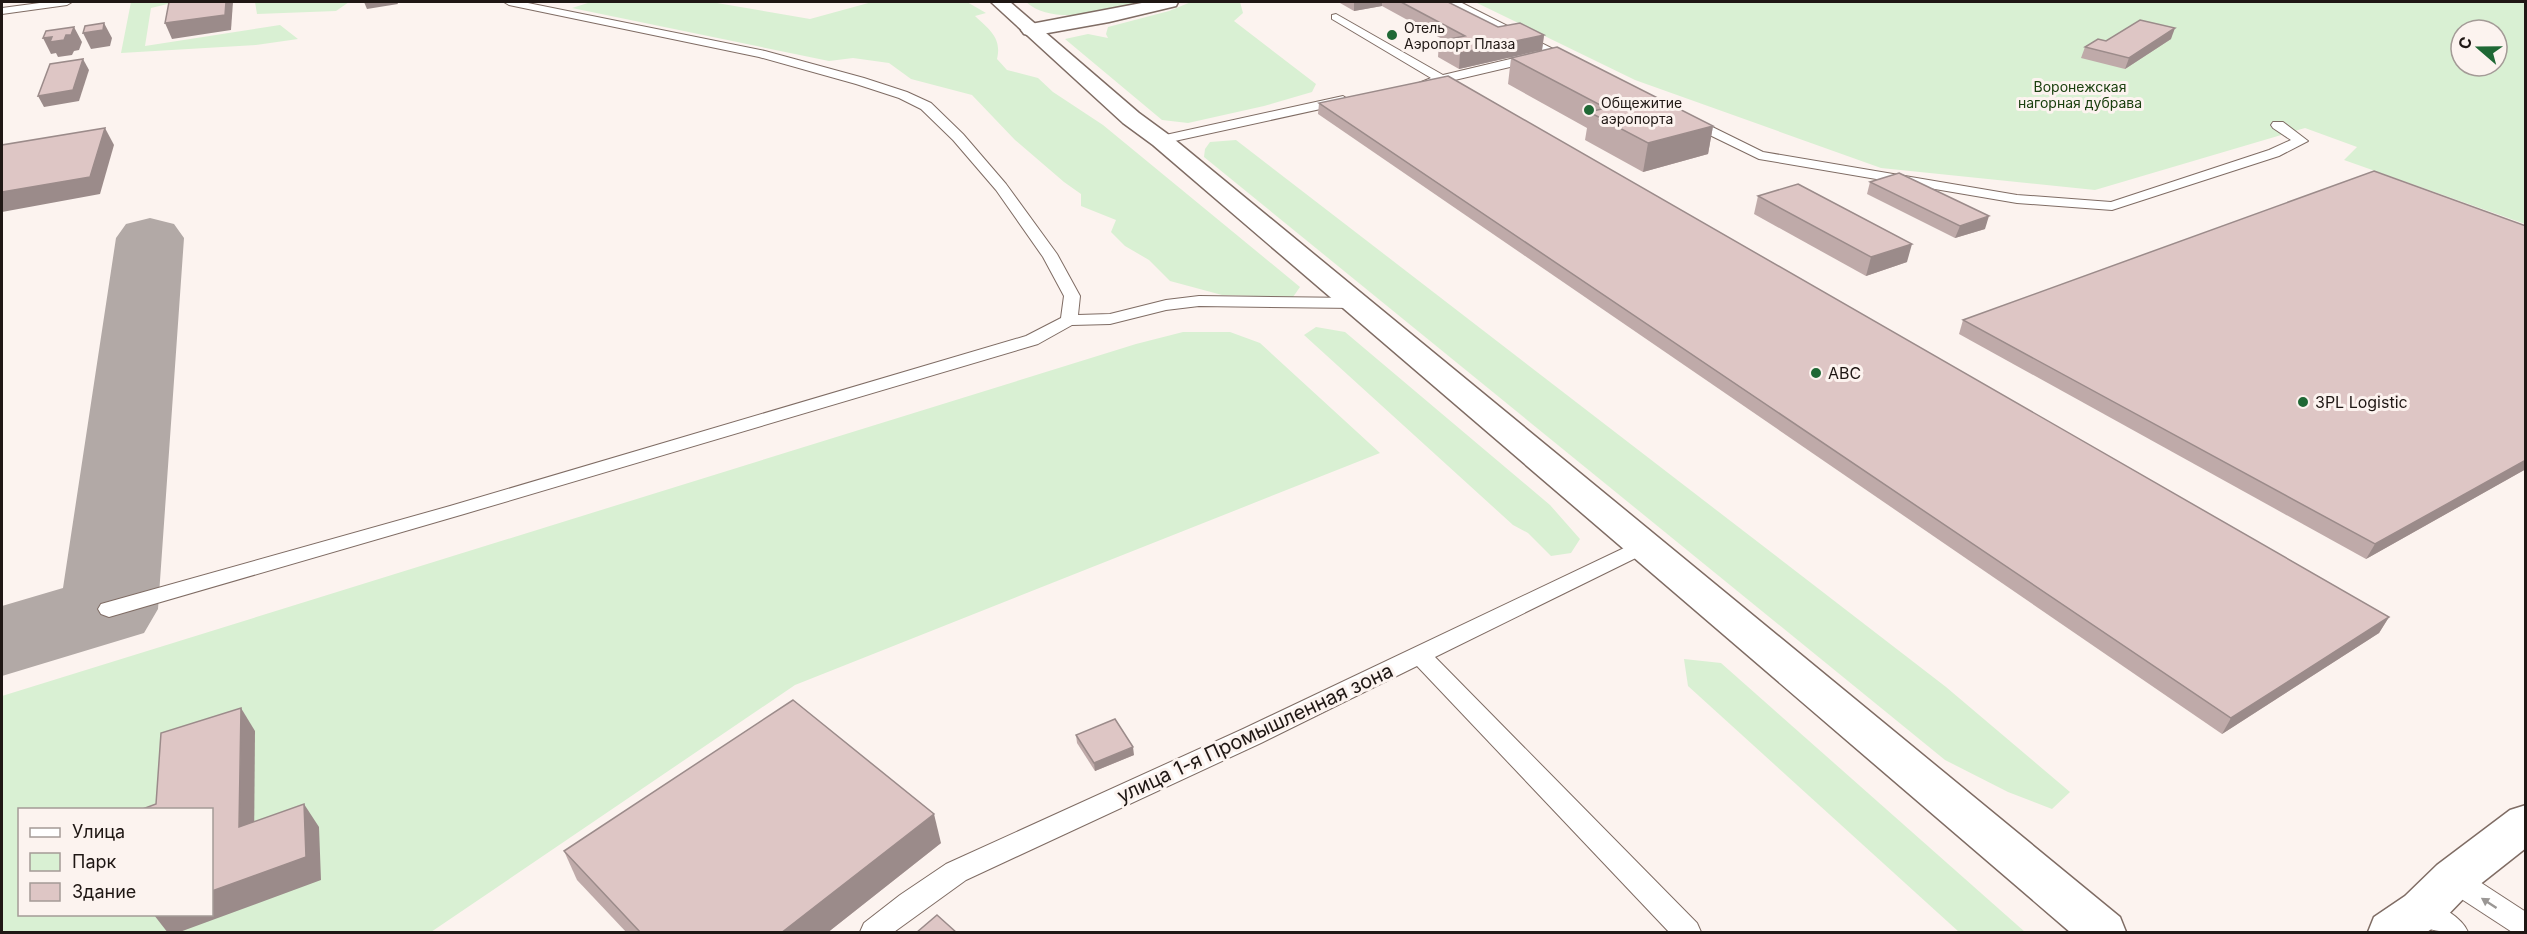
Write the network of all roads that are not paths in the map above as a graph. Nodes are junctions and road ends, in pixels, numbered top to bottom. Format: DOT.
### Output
graph roads {
  1 [pos="67,2"];
  2 [pos="509,2"];
  3 [pos="1169,2"];
  4 [pos="1452,2"];
  5 [pos="1000,3"];
  6 [pos="2,11"];
  7 [pos="1336,17"];
  8 [pos="1031,30"];
  9 [pos="1555,53"];
  10 [pos="1586,68"];
  11 [pos="1441,79"];
  12 [pos="1409,86"];
  13 [pos="1354,98"];
  14 [pos="1677,114"];
  15 [pos="2278,125"];
  16 [pos="1161,140"];
  17 [pos="1355,303"];
  18 [pos="1069,320"];
  19 [pos="1643,546"];
  20 [pos="109,609"];
  21 [pos="1420,655"];
  22 [pos="2526,823"];
  23 [pos="2430,914"];
  24 [pos="2526,927"];
  25 [pos="874,933"];
  26 [pos="1687,933"];
  27 [pos="2103,933"];
  1 -- 6 [label="lane"];
  2 -- 18 [label="lane"];
  3 -- 8 [label="main road"];
  4 -- 9 [label="lane"];
  5 -- 8 [label="main road"];
  7 -- 11 [label="lane"];
  8 -- 16 [label="main road"];
  9 -- 10 [label="lane"];
  9 -- 11 [label="lane"];
  11 -- 12 [label="lane"];
  13 -- 16 [label="lane"];
  14 -- 15 [label="lane"];
  16 -- 17 [label="main road"];
  17 -- 18 [label="lane"];
  17 -- 19 [label="main road"];
  18 -- 20 [label="lane"];
  19 -- 21 [label="lane, улица 1-я Промышленная зона"];
  19 -- 27 [label="main road"];
  21 -- 25 [label="lane, улица 1-я Промышленная зона"];
  21 -- 26 [label="lane"];
  22 -- 23 [label="main road"];
  24 -- 23 [label="lane, one-way"];
}
